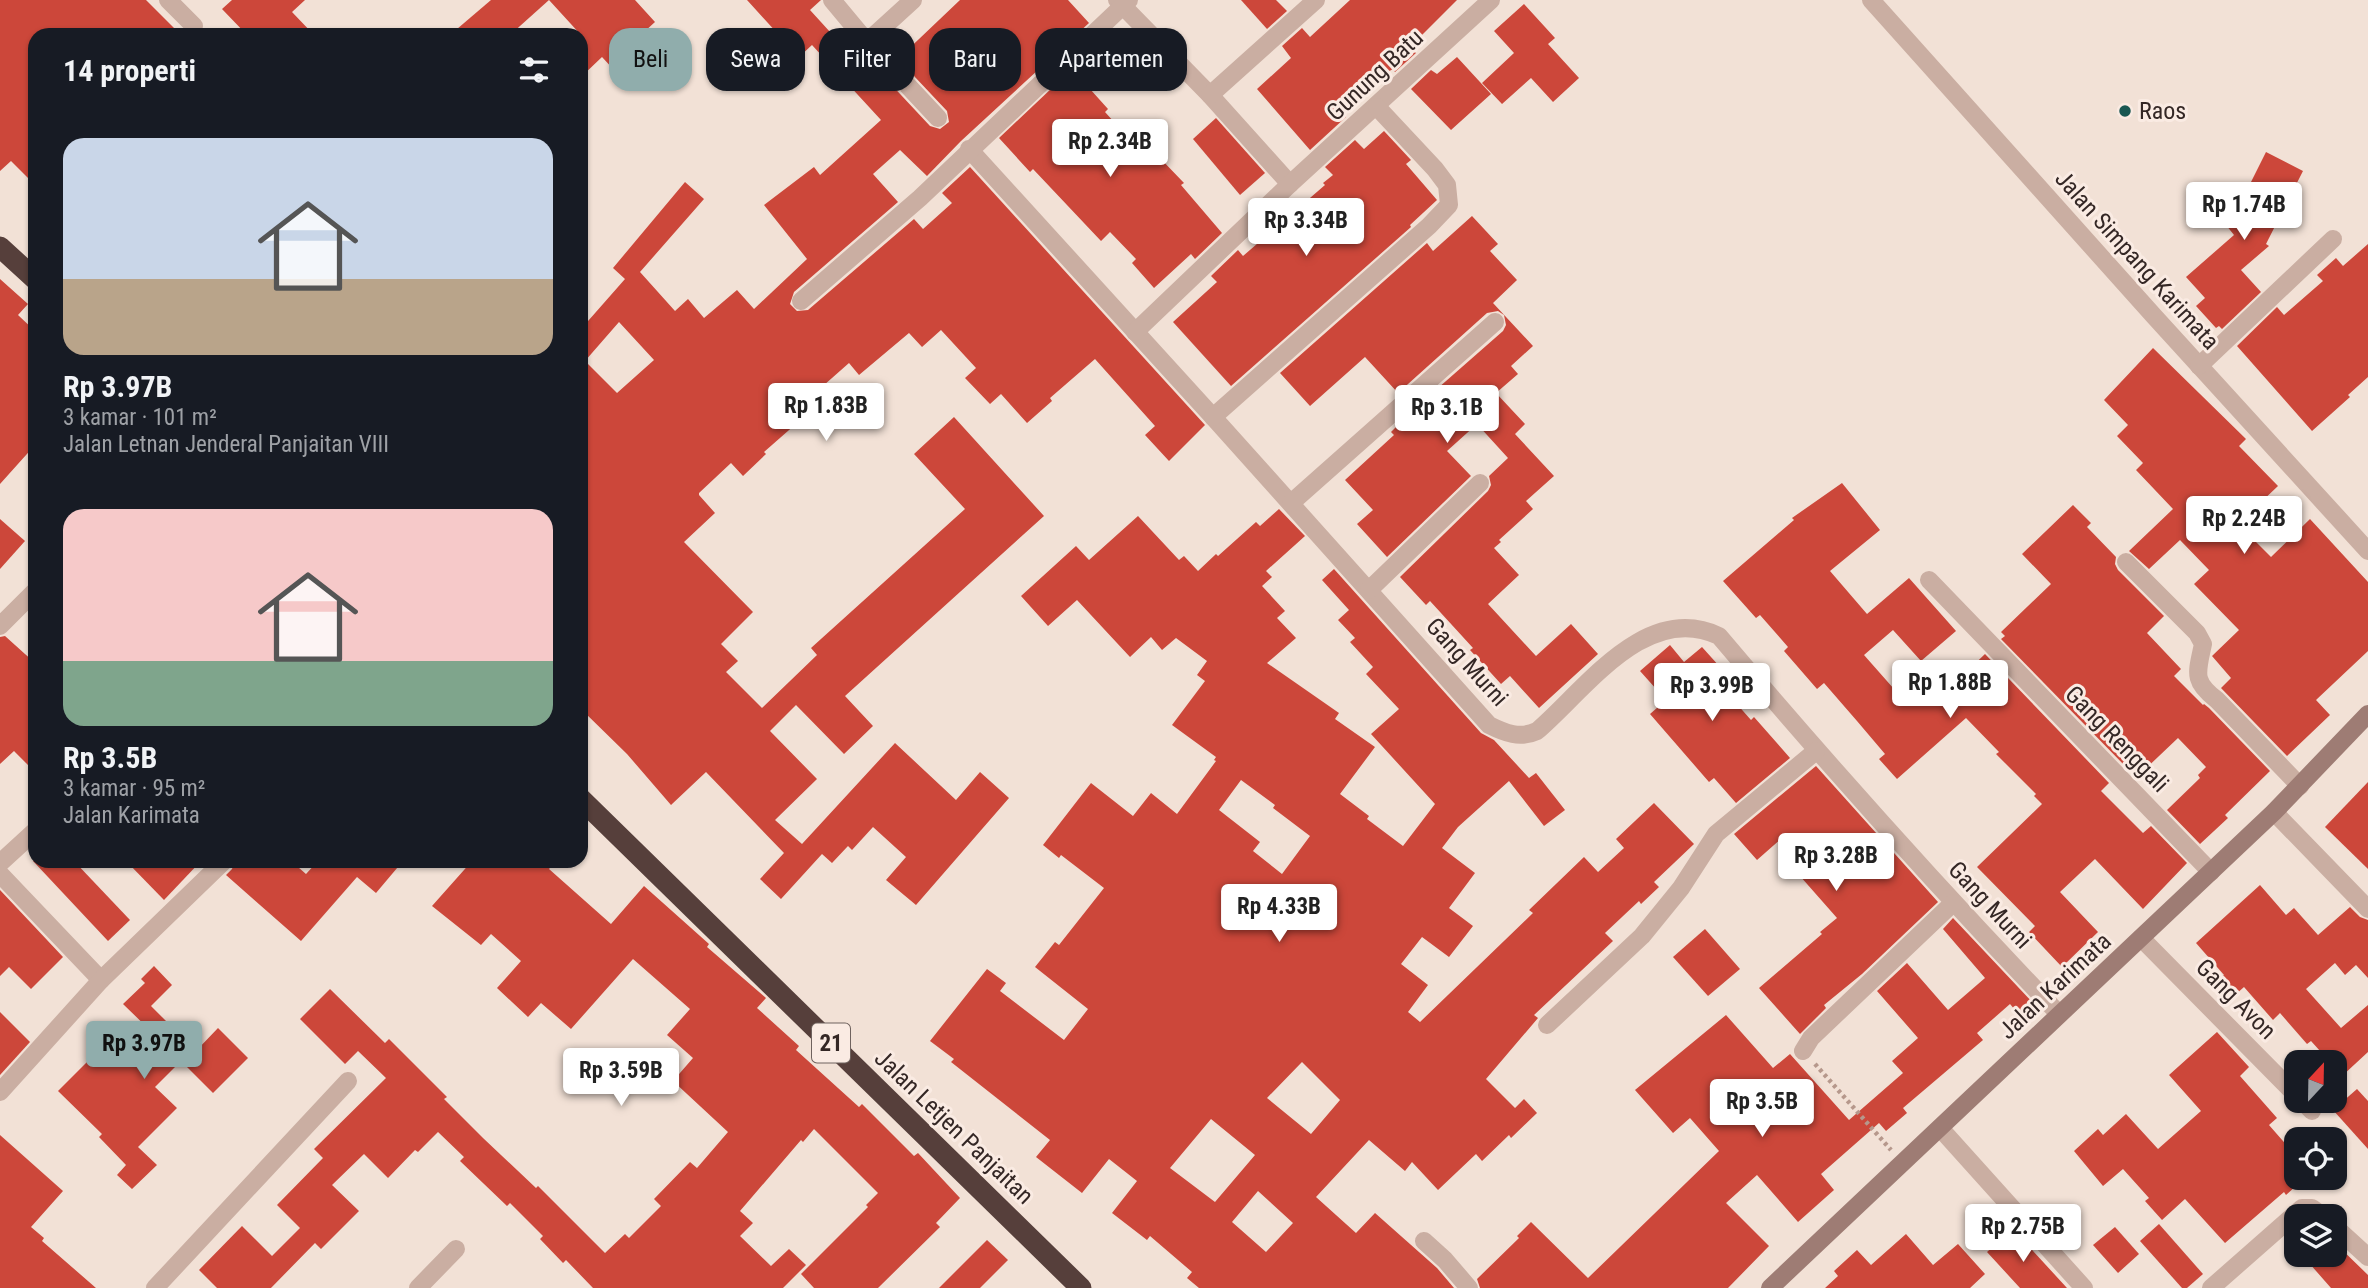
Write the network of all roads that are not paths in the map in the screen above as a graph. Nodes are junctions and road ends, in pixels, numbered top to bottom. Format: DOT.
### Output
graph roads {
  1 [pos="168,0"];
  2 [pos="832,0"];
  3 [pos="913,0"];
  4 [pos="1316,0"];
  5 [pos="1491,0"];
  6 [pos="1871,0"];
  7 [pos="1123,2"];
  8 [pos="194,26"];
  9 [pos="855,28"];
  10 [pos="882,28"];
  11 [pos="912,91"];
  12 [pos="1210,95"];
  13 [pos="1377,107"];
  14 [pos="937,118"];
  15 [pos="969,149"];
  16 [pos="1290,184"];
  17 [pos="2333,239"];
  18 [pos="0,247"];
  19 [pos="28,273"];
  20 [pos="801,301"];
  21 [pos="1495,322"];
  22 [pos="1135,332"];
  23 [pos="2199,366"];
  24 [pos="1213,417"];
  25 [pos="1480,483"];
  26 [pos="1291,503"];
  27 [pos="2368,551"];
  28 [pos="2126,562"];
  29 [pos="1929,580"];
  30 [pos="1369,590"];
  31 [pos="28,598"];
  32 [pos="0,626"];
  33 [pos="2368,713"];
  34 [pos="1816,751"];
  35 [pos="2300,786"];
  36 [pos="588,806"];
  37 [pos="2274,812"];
  38 [pos="28,837"];
  39 [pos="0,863"];
  40 [pos="217,868"];
  41 [pos="2211,872"];
  42 [pos="0,874"];
  43 [pos="1953,903"];
  44 [pos="2368,909"];
  45 [pos="2141,939"];
  46 [pos="101,980"];
  47 [pos="2059,1014"];
  48 [pos="1547,1025"];
  49 [pos="1803,1051"];
  50 [pos="348,1081"];
  51 [pos="2284,1083"];
  52 [pos="0,1092"];
  53 [pos="1940,1128"];
  54 [pos="2284,1224"];
  55 [pos="2347,1237"];
  56 [pos="1424,1241"];
  57 [pos="456,1249"];
  58 [pos="2368,1256"];
  59 [pos="155,1288"];
  60 [pos="418,1288"];
  61 [pos="1081,1288"];
  62 [pos="1469,1288"];
  63 [pos="1769,1288"];
  64 [pos="2084,1288"];
  65 [pos="2211,1288"];
  1 -- 8 [label="street"];
  2 -- 9 [label="street"];
  3 -- 10 [label="street"];
  4 -- 12 [label="street"];
  5 -- 13 [label="street, Gunung Batu"];
  6 -- 23 [label="street, Jalan Simpang Karimata"];
  7 -- 12 [label="street"];
  7 -- 15 [label="street"];
  11 -- 14 [label="street"];
  12 -- 16 [label="street"];
  13 -- 16 [label="street, Gunung Batu"];
  13 -- 24 [label="street"];
  15 -- 20 [label="street"];
  15 -- 22 [label="street, Gang Murni"];
  16 -- 22 [label="street, Gunung Batu"];
  17 -- 23 [label="street"];
  18 -- 19 [label="highway"];
  21 -- 26 [label="street"];
  22 -- 24 [label="street, Gang Murni"];
  23 -- 27 [label="street, Jalan Simpang Karimata"];
  24 -- 26 [label="street, Gang Murni"];
  25 -- 30 [label="street"];
  26 -- 30 [label="street, Gang Murni"];
  28 -- 35 [label="street"];
  29 -- 41 [label="street, Gang Renggali"];
  30 -- 34 [label="street, Gang Murni"];
  31 -- 32 [label="street"];
  33 -- 35 [label="main road, Jalan Karimata"];
  34 -- 43 [label="street, Gang Murni"];
  34 -- 48 [label="street"];
  35 -- 37 [label="main road, Jalan Karimata"];
  36 -- 61 [label="highway, Jalan Letjen Panjaitan / 21"];
  37 -- 41 [label="main road, Jalan Karimata"];
  37 -- 44 [label="street"];
  38 -- 39 [label="street"];
  40 -- 46 [label="street"];
  41 -- 45 [label="main road, Jalan Karimata"];
  42 -- 46 [label="street"];
  43 -- 47 [label="street, Gang Murni"];
  43 -- 49 [label="street"];
  45 -- 47 [label="main road, Jalan Karimata"];
  45 -- 51 [label="street, Gang Avon"];
  46 -- 52 [label="street"];
  47 -- 53 [label="main road, Jalan Karimata"];
  50 -- 59 [label="street"];
  53 -- 63 [label="main road, Jalan Karimata"];
  53 -- 64 [label="street"];
  54 -- 65 [label="street"];
  55 -- 58 [label="street"];
  56 -- 62 [label="street"];
  57 -- 60 [label="street"];
}
